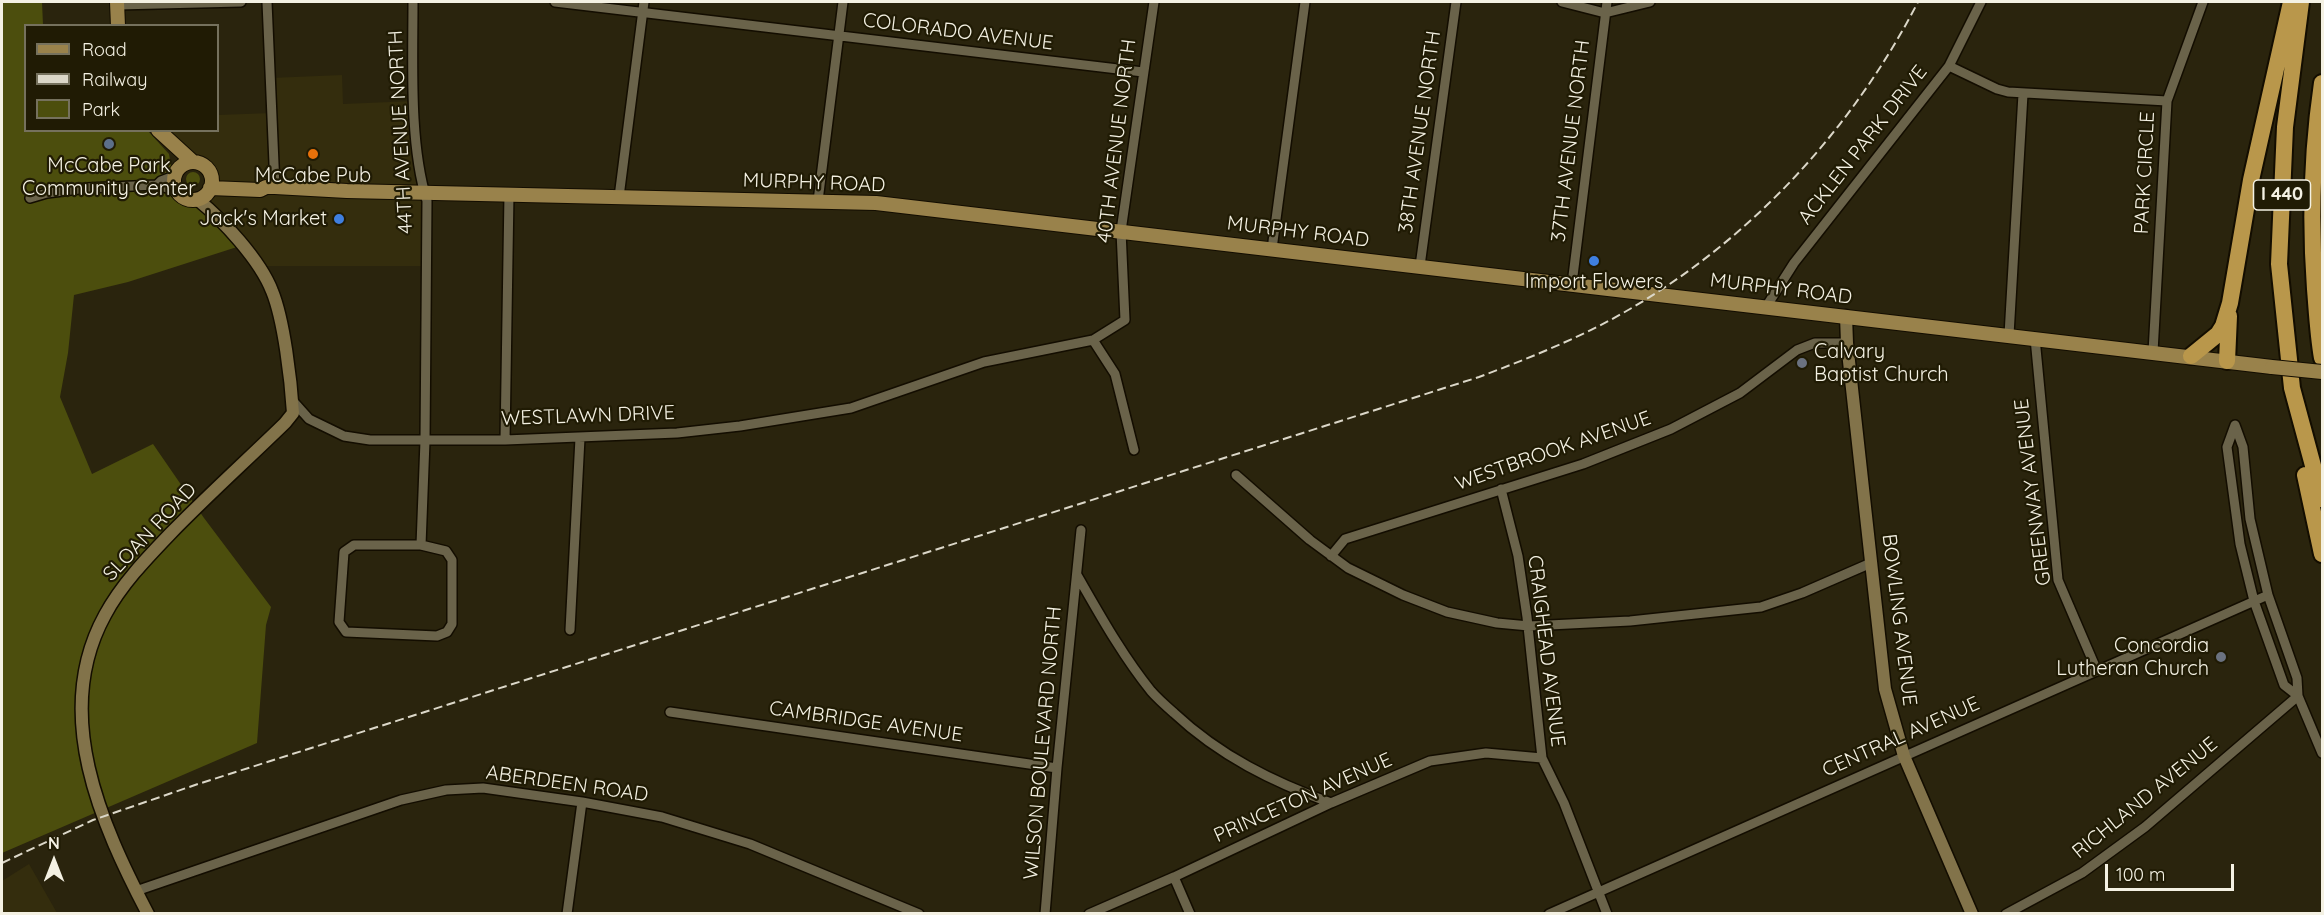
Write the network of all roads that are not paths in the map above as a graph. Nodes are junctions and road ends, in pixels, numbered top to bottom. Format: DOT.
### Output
graph roads {
  1 [pos="241,2"];
  2 [pos="267,2"];
  3 [pos="412,2"];
  4 [pos="555,2"];
  5 [pos="644,2"];
  6 [pos="843,2"];
  7 [pos="1154,2"];
  8 [pos="1305,2"];
  9 [pos="1456,2"];
  10 [pos="1562,2"];
  11 [pos="1606,2"];
  12 [pos="1650,2"];
  13 [pos="1981,2"];
  14 [pos="2204,2"];
  15 [pos="2292,2"];
  16 [pos="2301,2"];
  17 [pos="117,3"];
  18 [pos="642,13"];
  19 [pos="1605,13"];
  20 [pos="118,24"];
  21 [pos="838,36"];
  22 [pos="1949,66"];
  23 [pos="1143,72"];
  24 [pos="2322,83"];
  25 [pos="2023,94"];
  26 [pos="2167,101"];
  27 [pos="162,135"];
  28 [pos="193,162"];
  29 [pos="176,172"];
  30 [pos="210,174"];
  31 [pos="157,185"];
  32 [pos="271,187"];
  33 [pos="177,191"];
  34 [pos="424,192"];
  35 [pos="205,193"];
  36 [pos="509,194"];
  37 [pos="619,197"];
  38 [pos="30,198"];
  39 [pos="818,201"];
  40 [pos="1121,231"];
  41 [pos="1272,249"];
  42 [pos="1420,266"];
  43 [pos="1572,284"];
  44 [pos="2230,303"];
  45 [pos="1766,307"];
  46 [pos="1846,316"];
  47 [pos="2009,335"];
  48 [pos="2035,338"];
  49 [pos="1093,340"];
  50 [pos="1847,343"];
  51 [pos="2153,352"];
  52 [pos="2190,356"];
  53 [pos="2322,358"];
  54 [pos="2227,361"];
  55 [pos="2322,372"];
  56 [pos="2292,388"];
  57 [pos="292,400"];
  58 [pos="580,438"];
  59 [pos="505,440"];
  60 [pos="425,441"];
  61 [pos="1134,450"];
  62 [pos="1236,475"];
  63 [pos="1501,489"];
  64 [pos="2322,499"];
  65 [pos="1081,530"];
  66 [pos="421,545"];
  67 [pos="2322,554"];
  68 [pos="1331,556"];
  69 [pos="1871,563"];
  70 [pos="1077,575"];
  71 [pos="2268,595"];
  72 [pos="2254,601"];
  73 [pos="1529,626"];
  74 [pos="570,630"];
  75 [pos="2097,671"];
  76 [pos="2298,696"];
  77 [pos="670,712"];
  78 [pos="2322,753"];
  79 [pos="1904,756"];
  80 [pos="1542,758"];
  81 [pos="1057,768"];
  82 [pos="582,802"];
  83 [pos="1331,803"];
  84 [pos="1174,877"];
  85 [pos="136,891"];
  86 [pos="1598,892"];
  87 [pos="148,914"];
  88 [pos="567,914"];
  89 [pos="919,914"];
  90 [pos="1045,914"];
  91 [pos="1089,914"];
  92 [pos="1190,914"];
  93 [pos="1548,914"];
  94 [pos="1607,914"];
  95 [pos="1972,914"];
  96 [pos="2006,914"];
  1 -- 17 [label="street"];
  2 -- 32 [label="street"];
  3 -- 34 [label="street, 44TH AVENUE NORTH"];
  4 -- 18 [label="street, COLORADO AVENUE"];
  5 -- 18 [label="street"];
  6 -- 21 [label="street"];
  7 -- 23 [label="street, 40TH AVENUE NORTH"];
  8 -- 41 [label="street"];
  9 -- 42 [label="street, 38TH AVENUE NORTH"];
  10 -- 19 [label="street"];
  11 -- 19 [label="street, 37TH AVENUE NORTH"];
  12 -- 19 [label="street"];
  13 -- 22 [label="street, ACKLEN PARK DRIVE"];
  14 -- 26 [label="street, PARK CIRCLE"];
  15 -- 44 [label="highway"];
  16 -- 56 [label="highway, I 440"];
  17 -- 20 [label="main road"];
  18 -- 21 [label="street, COLORADO AVENUE"];
  18 -- 37 [label="street"];
  19 -- 43 [label="street, 37TH AVENUE NORTH"];
  21 -- 23 [label="street, COLORADO AVENUE"];
  21 -- 39 [label="street"];
  22 -- 25 [label="street"];
  22 -- 45 [label="street, ACKLEN PARK DRIVE"];
  23 -- 40 [label="street, 40TH AVENUE NORTH"];
  24 -- 53 [label="highway, I 440"];
  25 -- 26 [label="street"];
  25 -- 47 [label="street"];
  26 -- 51 [label="street, PARK CIRCLE"];
  27 -- 28 [label="main road"];
  27 -- 29 [label="main road"];
  28 -- 29 [label="main road"];
  28 -- 30 [label="main road"];
  29 -- 31 [label="street"];
  29 -- 33 [label="main road"];
  30 -- 32 [label="main road, MURPHY ROAD"];
  30 -- 35 [label="main road"];
  31 -- 33 [label="street"];
  31 -- 38 [label="street"];
  32 -- 34 [label="main road, MURPHY ROAD"];
  32 -- 35 [label="main road, MURPHY ROAD"];
  33 -- 35 [label="main road"];
  34 -- 36 [label="main road, MURPHY ROAD"];
  34 -- 60 [label="street, 44TH AVENUE NORTH"];
  35 -- 57 [label="street"];
  36 -- 37 [label="main road, MURPHY ROAD"];
  36 -- 59 [label="street"];
  37 -- 39 [label="main road, MURPHY ROAD"];
  39 -- 40 [label="main road, MURPHY ROAD"];
  40 -- 41 [label="main road, MURPHY ROAD"];
  40 -- 49 [label="street, 40TH AVENUE NORTH"];
  41 -- 42 [label="main road, MURPHY ROAD"];
  42 -- 43 [label="main road, MURPHY ROAD"];
  43 -- 45 [label="main road, MURPHY ROAD"];
  44 -- 52 [label="highway"];
  44 -- 54 [label="highway"];
  45 -- 46 [label="main road, MURPHY ROAD"];
  46 -- 47 [label="main road, MURPHY ROAD"];
  46 -- 50 [label="street, BOWLING AVENUE"];
  47 -- 48 [label="main road, MURPHY ROAD"];
  48 -- 51 [label="main road, MURPHY ROAD"];
  48 -- 75 [label="street, GREENWAY AVENUE"];
  49 -- 58 [label="street, WESTLAWN DRIVE"];
  49 -- 61 [label="street"];
  50 -- 63 [label="street, WESTBROOK AVENUE"];
  50 -- 69 [label="street, BOWLING AVENUE"];
  51 -- 52 [label="main road, MURPHY ROAD"];
  52 -- 54 [label="main road, MURPHY ROAD"];
  54 -- 55 [label="main road, MURPHY ROAD, bridge"];
  56 -- 64 [label="highway, I 440"];
  56 -- 67 [label="highway"];
  57 -- 60 [label="street, WESTLAWN DRIVE"];
  57 -- 85 [label="street, SLOAN ROAD"];
  58 -- 59 [label="street, WESTLAWN DRIVE"];
  58 -- 74 [label="street"];
  59 -- 60 [label="street, WESTLAWN DRIVE"];
  60 -- 66 [label="street, 44TH AVENUE NORTH"];
  62 -- 68 [label="street"];
  63 -- 68 [label="street, WESTBROOK AVENUE"];
  63 -- 73 [label="street, CRAIGHEAD AVENUE"];
  65 -- 70 [label="street, WILSON BOULEVARD NORTH"];
  66 -- 66 [label="street"];
  68 -- 73 [label="street"];
  69 -- 73 [label="street"];
  69 -- 79 [label="street, BOWLING AVENUE"];
  70 -- 81 [label="street, WILSON BOULEVARD NORTH"];
  70 -- 83 [label="street"];
  71 -- 72 [label="street, CENTRAL AVENUE"];
  71 -- 72 [label="street"];
  71 -- 76 [label="street"];
  72 -- 75 [label="street, CENTRAL AVENUE"];
  72 -- 76 [label="street"];
  73 -- 80 [label="street, CRAIGHEAD AVENUE"];
  75 -- 79 [label="street, CENTRAL AVENUE"];
  76 -- 78 [label="street"];
  76 -- 96 [label="street, RICHLAND AVENUE"];
  77 -- 81 [label="street, CAMBRIDGE AVENUE"];
  79 -- 86 [label="street, CENTRAL AVENUE"];
  79 -- 95 [label="street, BOWLING AVENUE"];
  80 -- 83 [label="street, PRINCETON AVENUE"];
  80 -- 86 [label="street, CRAIGHEAD AVENUE"];
  81 -- 90 [label="street, WILSON BOULEVARD NORTH"];
  82 -- 85 [label="street, ABERDEEN ROAD"];
  82 -- 88 [label="street"];
  82 -- 89 [label="street, ABERDEEN ROAD"];
  83 -- 84 [label="street, PRINCETON AVENUE"];
  84 -- 91 [label="street, PRINCETON AVENUE"];
  84 -- 92 [label="street"];
  85 -- 87 [label="street, SLOAN ROAD"];
  86 -- 93 [label="street, CENTRAL AVENUE"];
  86 -- 94 [label="street, CRAIGHEAD AVENUE"];
}
